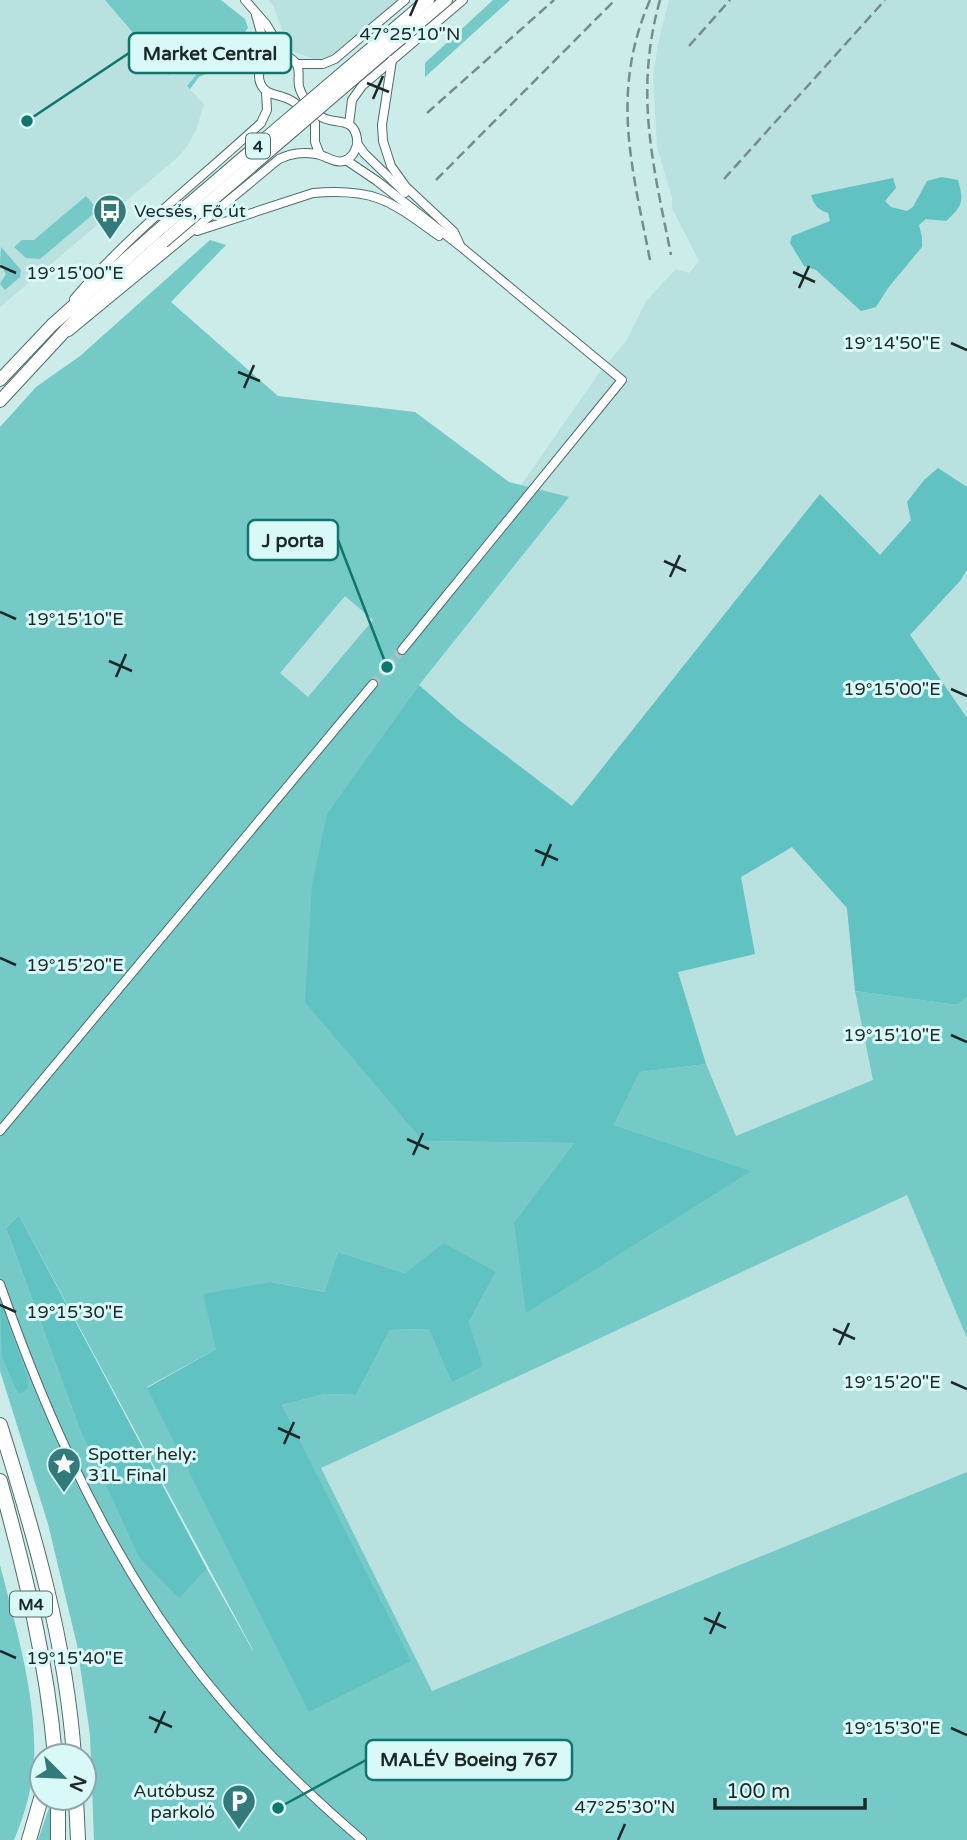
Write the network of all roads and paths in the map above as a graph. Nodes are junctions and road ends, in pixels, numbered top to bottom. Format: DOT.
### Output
graph roads {
  1 [pos="245,0"];
  2 [pos="405,0"];
  3 [pos="428,0"];
  4 [pos="446,0"];
  5 [pos="463,0"];
  6 [pos="255,12"];
  7 [pos="285,55"];
  8 [pos="393,60"];
  9 [pos="264,62"];
  10 [pos="364,62"];
  11 [pos="297,64"];
  12 [pos="298,84"];
  13 [pos="266,91"];
  14 [pos="282,96"];
  15 [pos="329,121"];
  16 [pos="349,124"];
  17 [pos="316,136"];
  18 [pos="358,143"];
  19 [pos="320,155"];
  20 [pos="345,160"];
  21 [pos="191,233"];
  22 [pos="159,238"];
  23 [pos="460,246"];
  24 [pos="52,325"];
  25 [pos="48,348"];
  26 [pos="0,380"];
  27 [pos="0,401"];
  28 [pos="402,650"];
  29 [pos="373,684"];
  30 [pos="0,1131"];
  31 [pos="0,1284"];
  32 [pos="0,1425"];
  33 [pos="0,1481"];
  34 [pos="52,1729"];
  35 [pos="50,1742"];
  36 [pos="53,1742"];
  37 [pos="72,1742"];
  38 [pos="37,1812"];
  39 [pos="58,1812"];
  40 [pos="77,1812"];
  41 [pos="29,1840"];
  42 [pos="58,1840"];
  43 [pos="78,1840"];
  44 [pos="362,1840"];
  1 -- 6 [label="street"];
  2 -- 11 [label="street"];
  3 -- 10 [label="main road, 4"];
  4 -- 10 [label="main road, 4"];
  5 -- 8 [label="street"];
  6 -- 7 [label="street"];
  6 -- 9 [label="street"];
  7 -- 9 [label="street"];
  7 -- 11 [label="street"];
  8 -- 16 [label="street"];
  8 -- 23 [label="street"];
  9 -- 13 [label="street"];
  10 -- 22 [label="main road, 4, bridge"];
  11 -- 12 [label="street"];
  12 -- 14 [label="street"];
  12 -- 15 [label="street"];
  13 -- 14 [label="street"];
  13 -- 24 [label="street"];
  14 -- 17 [label="street"];
  15 -- 16 [label="street"];
  15 -- 17 [label="street"];
  16 -- 18 [label="street"];
  17 -- 19 [label="street"];
  18 -- 20 [label="street"];
  18 -- 23 [label="street"];
  19 -- 20 [label="street"];
  19 -- 21 [label="street"];
  20 -- 23 [label="street"];
  21 -- 23 [label="street"];
  21 -- 25 [label="street"];
  22 -- 24 [label="main road, 4"];
  22 -- 25 [label="main road, 4"];
  23 -- 28 [label="street"];
  24 -- 26 [label="main road, 4"];
  25 -- 27 [label="main road, 4"];
  29 -- 30 [label="street"];
  31 -- 44 [label="street"];
  32 -- 37 [label="highway, M4"];
  33 -- 34 [label="highway, M4"];
  34 -- 35 [label="highway"];
  34 -- 36 [label="highway, M4"];
  38 -- 41 [label="highway"];
  39 -- 42 [label="highway"];
  40 -- 43 [label="highway"];
}
